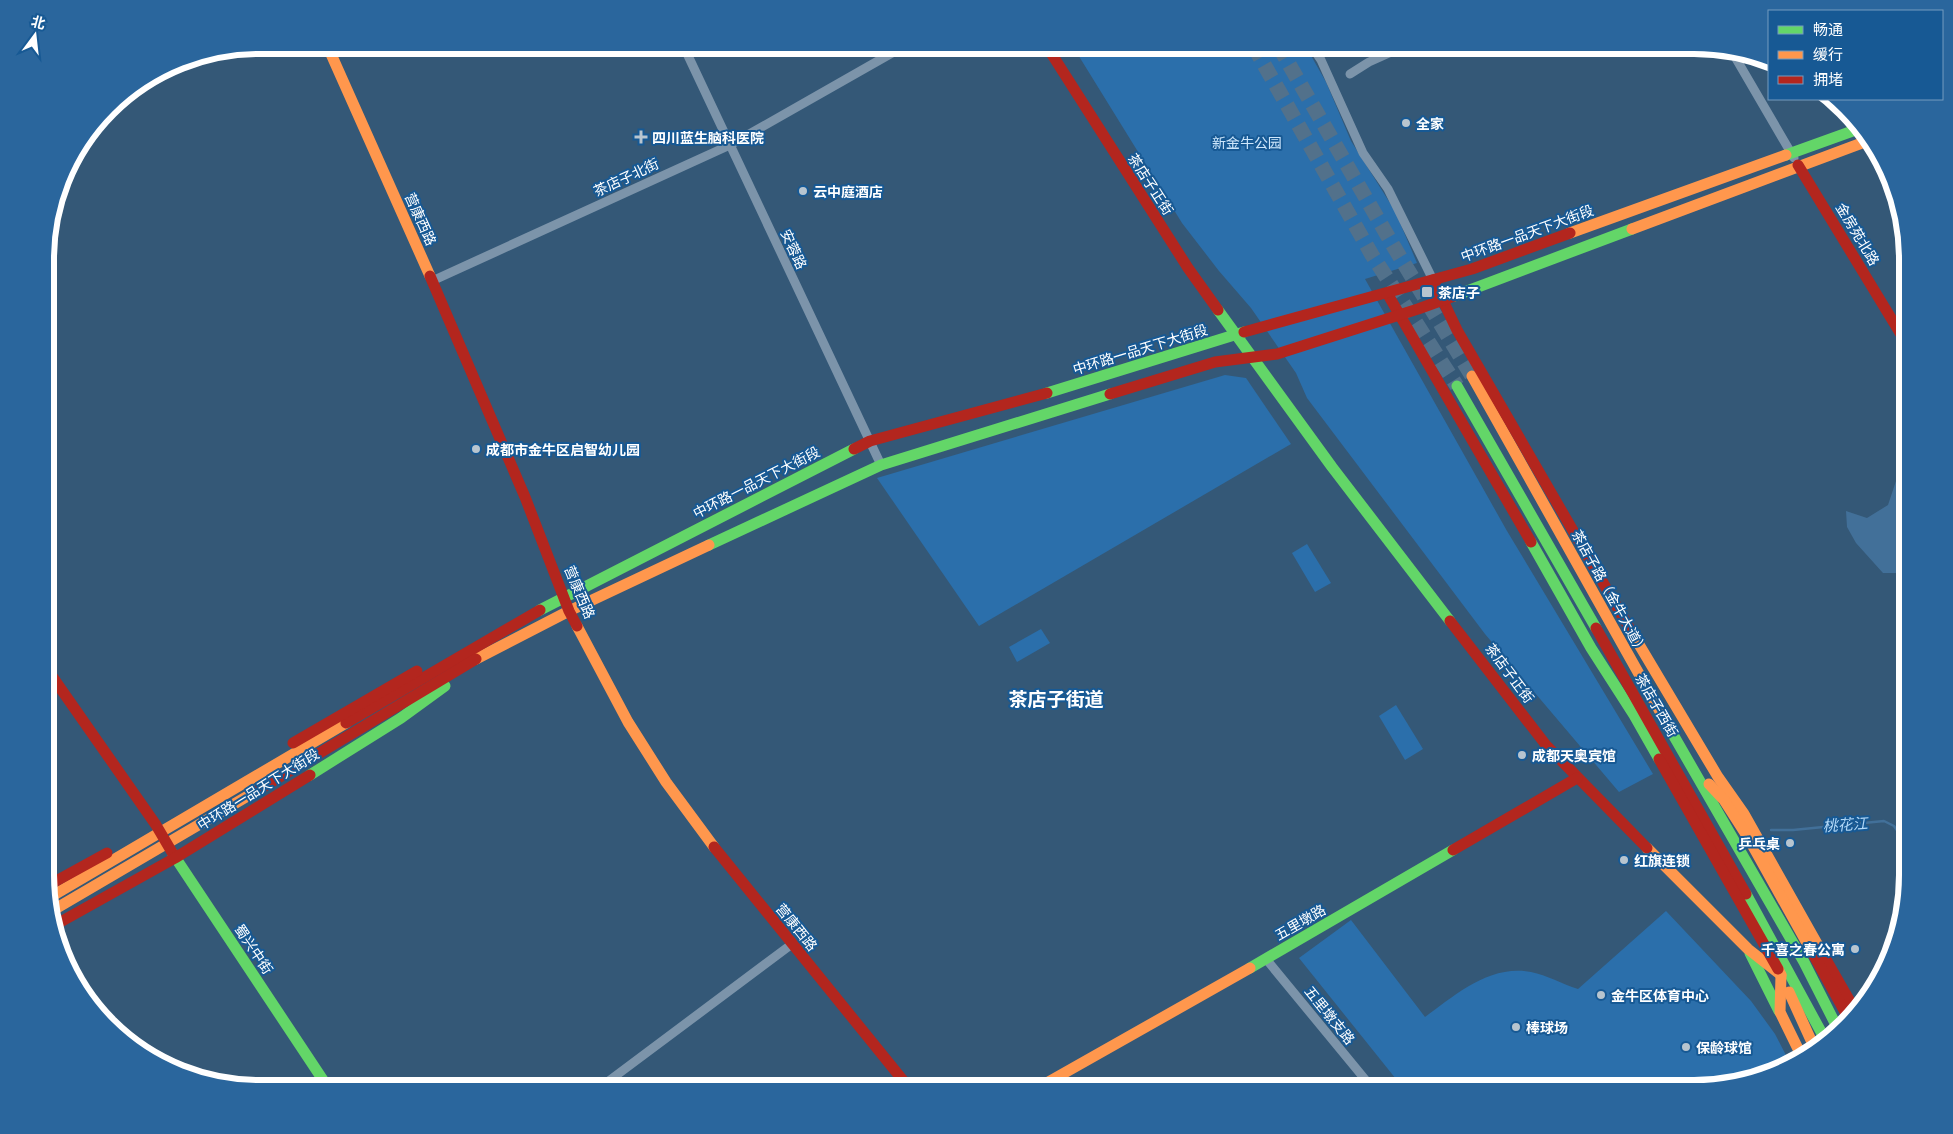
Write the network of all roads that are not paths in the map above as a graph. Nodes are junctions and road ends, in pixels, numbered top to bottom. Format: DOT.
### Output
graph roads {
  1 [pos="331,54"];
  2 [pos="687,54"];
  3 [pos="890,54"];
  4 [pos="1052,54"];
  5 [pos="1317,54"];
  6 [pos="1387,54"];
  7 [pos="1736,58"];
  8 [pos="1350,74"];
  9 [pos="1854,131"];
  10 [pos="1863,142"];
  11 [pos="730,145"];
  12 [pos="1791,154"];
  13 [pos="1798,165"];
  14 [pos="432,280"];
  15 [pos="1433,280"];
  16 [pos="1387,293"];
  17 [pos="1442,300"];
  18 [pos="1398,314"];
  19 [pos="1899,331"];
  20 [pos="1237,336"];
  21 [pos="1252,357"];
  22 [pos="1472,376"];
  23 [pos="1457,386"];
  24 [pos="870,442"];
  25 [pos="881,465"];
  26 [pos="564,596"];
  27 [pos="569,611"];
  28 [pos="454,658"];
  29 [pos="467,664"];
  30 [pos="1636,669"];
  31 [pos="54,679"];
  32 [pos="401,697"];
  33 [pos="1690,763"];
  34 [pos="1718,777"];
  35 [pos="1577,778"];
  36 [pos="156,825"];
  37 [pos="175,858"];
  38 [pos="54,882"];
  39 [pos="55,894"];
  40 [pos="57,908"];
  41 [pos="60,922"];
  42 [pos="792,944"];
  43 [pos="1748,949"];
  44 [pos="1266,958"];
  45 [pos="1785,973"];
  46 [pos="1852,1005"];
  47 [pos="1780,1012"];
  48 [pos="1845,1013"];
  49 [pos="1835,1023"];
  50 [pos="1822,1035"];
  51 [pos="1813,1043"];
  52 [pos="1799,1052"];
  53 [pos="323,1080"];
  54 [pos="610,1080"];
  55 [pos="903,1080"];
  56 [pos="1052,1080"];
  57 [pos="1366,1080"];
  1 -- 14 [label="main road, 营康西路"];
  2 -- 11 [label="street, 安蓉路"];
  3 -- 11 [label="street, 茶店子北街"];
  4 -- 20 [label="main road, 茶店子正街"];
  5 -- 15 [label="street"];
  6 -- 8 [label="street"];
  7 -- 12 [label="street"];
  9 -- 12 [label="main road, 中环路一品天下大街段"];
  10 -- 13 [label="main road, 中环路一品天下大街段"];
  11 -- 14 [label="street, 茶店子北街"];
  11 -- 24 [label="street, 安蓉路"];
  12 -- 13 [label="street"];
  12 -- 15 [label="main road, 中环路一品天下大街段"];
  13 -- 17 [label="main road, 中环路一品天下大街段"];
  13 -- 19 [label="main road, 金房苑北路"];
  14 -- 26 [label="main road, 营康西路"];
  15 -- 16 [label="main road, 中环路一品天下大街段"];
  15 -- 17 [label="main road"];
  16 -- 18 [label="main road"];
  16 -- 20 [label="main road, 中环路一品天下大街段"];
  17 -- 18 [label="main road, 中环路一品天下大街段"];
  17 -- 34 [label="main road"];
  18 -- 21 [label="main road, 中环路一品天下大街段"];
  18 -- 45 [label="main road"];
  20 -- 21 [label="main road, 茶店子正街"];
  20 -- 24 [label="main road, 中环路一品天下大街段"];
  21 -- 25 [label="main road, 中环路一品天下大街段"];
  21 -- 35 [label="main road, 茶店子正街"];
  22 -- 30 [label="main road, 茶店子路（金牛大道）"];
  23 -- 45 [label="main road, 茶店子西街"];
  24 -- 25 [label="street, 安蓉路"];
  24 -- 26 [label="main road, 中环路一品天下大街段"];
  25 -- 27 [label="main road, 中环路一品天下大街段"];
  26 -- 27 [label="main road, 营康西路"];
  26 -- 28 [label="main road, 中环路一品天下大街段"];
  27 -- 29 [label="main road, 中环路一品天下大街段"];
  27 -- 42 [label="main road, 营康西路"];
  28 -- 32 [label="main road, 中环路一品天下大街段"];
  28 -- 36 [label="main road, 中环路一品天下大街段"];
  29 -- 32 [label="main road, 中环路一品天下大街段"];
  29 -- 37 [label="main road, 中环路一品天下大街段"];
  30 -- 33 [label="main road, 茶店子路（金牛大道）"];
  30 -- 34 [label="main road"];
  31 -- 36 [label="main road, 蜀兴中街"];
  32 -- 39 [label="main road"];
  32 -- 40 [label="main road"];
  33 -- 48 [label="main road"];
  33 -- 49 [label="main road, 茶店子路（金牛大道）"];
  34 -- 46 [label="main road"];
  35 -- 43 [label="main road, 茶店子正街"];
  35 -- 44 [label="main road, 五里墩路"];
  36 -- 37 [label="main road, 蜀兴中街"];
  36 -- 38 [label="main road, 中环路一品天下大街段"];
  37 -- 41 [label="main road, 中环路一品天下大街段"];
  37 -- 53 [label="main road, 蜀兴中街"];
  42 -- 54 [label="street"];
  42 -- 55 [label="main road, 营康西路"];
  43 -- 45 [label="main road, 茶店子正街"];
  43 -- 47 [label="main road"];
  44 -- 56 [label="main road, 五里墩路"];
  44 -- 57 [label="street, 五里墩支路"];
  45 -- 47 [label="main road"];
  45 -- 50 [label="main road, 茶店子西街"];
  45 -- 51 [label="main road"];
  47 -- 52 [label="main road"];
}
